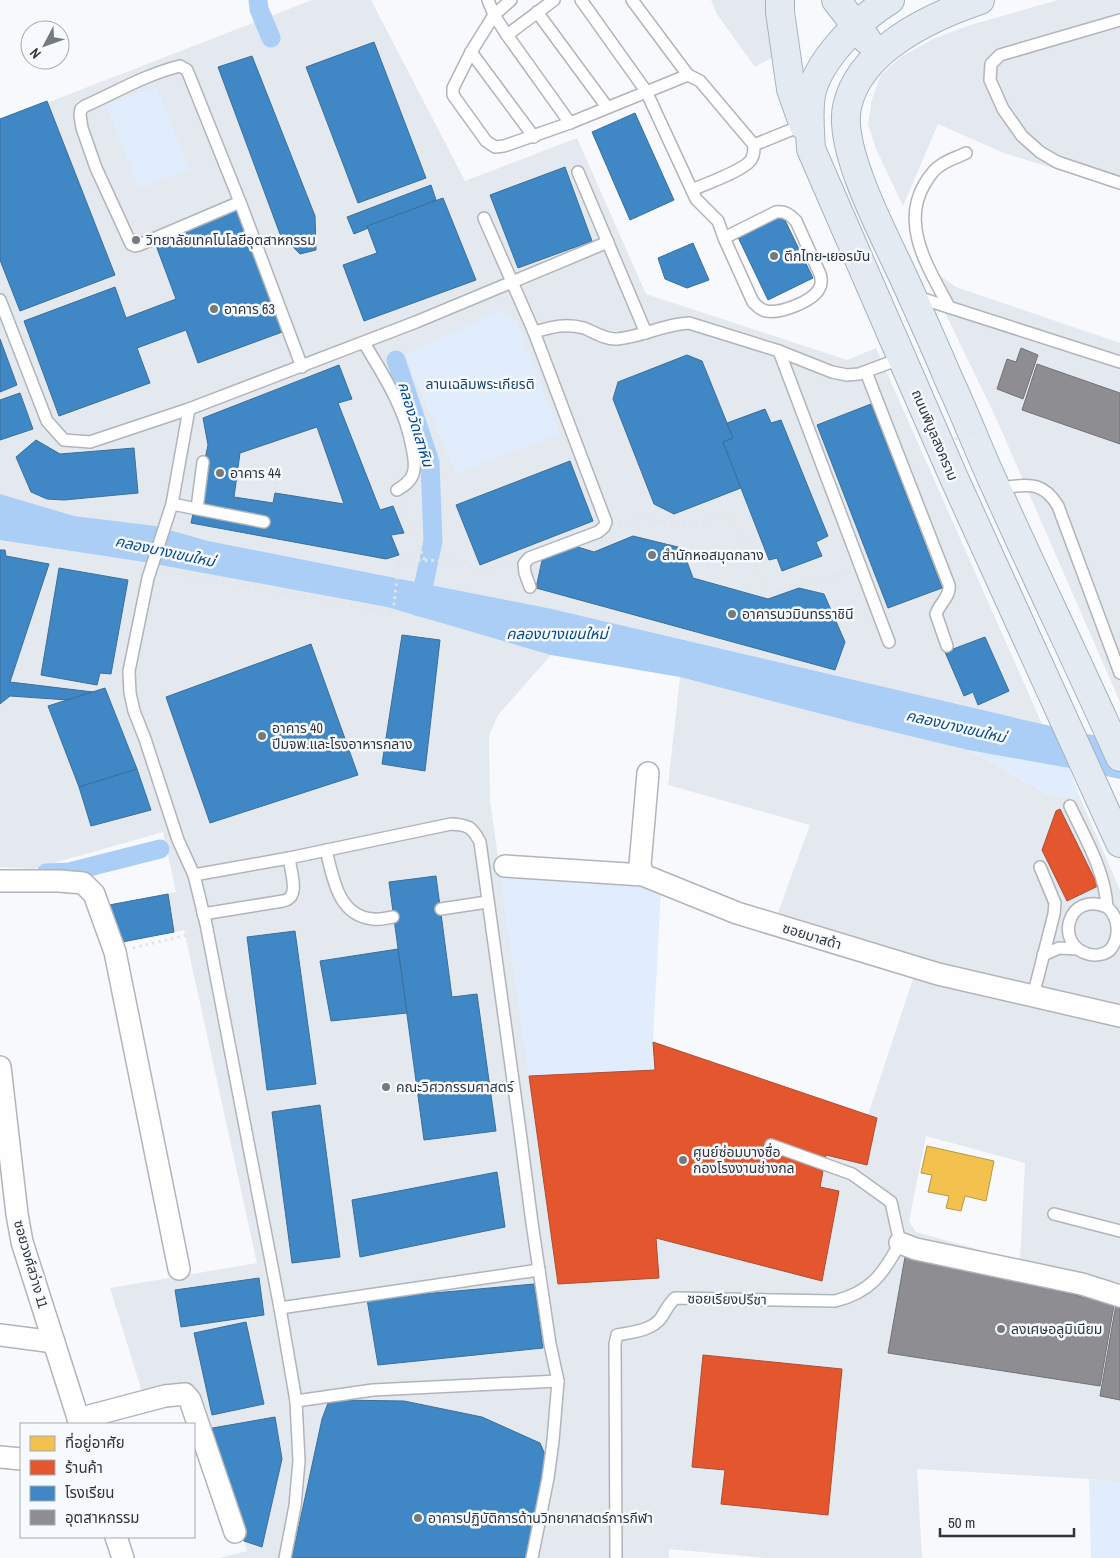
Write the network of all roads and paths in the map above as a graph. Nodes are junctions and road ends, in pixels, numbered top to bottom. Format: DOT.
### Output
graph roads {
  1 [pos="488,0"];
  2 [pos="511,0"];
  3 [pos="554,0"];
  4 [pos="581,0"];
  5 [pos="632,0"];
  6 [pos="780,0"];
  7 [pos="836,0"];
  8 [pos="980,0"];
  9 [pos="887,1"];
  10 [pos="537,12"];
  11 [pos="494,15"];
  12 [pos="1120,20"];
  13 [pos="856,27"];
  14 [pos="912,31"];
  15 [pos="507,35"];
  16 [pos="471,52"];
  17 [pos="879,54"];
  18 [pos="688,75"];
  19 [pos="646,92"];
  20 [pos="608,108"];
  21 [pos="570,123"];
  22 [pos="534,137"];
  23 [pos="807,137"];
  24 [pos="754,145"];
  25 [pos="966,154"];
  26 [pos="578,172"];
  27 [pos="1120,183"];
  28 [pos="692,190"];
  29 [pos="240,202"];
  30 [pos="484,218"];
  31 [pos="724,238"];
  32 [pos="608,242"];
  33 [pos="512,283"];
  34 [pos="912,296"];
  35 [pos="0,300"];
  36 [pos="949,307"];
  37 [pos="534,332"];
  38 [pos="646,333"];
  39 [pos="364,343"];
  40 [pos="779,351"];
  41 [pos="902,358"];
  42 [pos="1120,362"];
  43 [pos="302,367"];
  44 [pos="866,372"];
  45 [pos="189,408"];
  46 [pos="985,427"];
  47 [pos="931,448"];
  48 [pos="203,462"];
  49 [pos="996,488"];
  50 [pos="397,490"];
  51 [pos="172,504"];
  52 [pos="197,508"];
  53 [pos="264,522"];
  54 [pos="604,527"];
  55 [pos="529,558"];
  56 [pos="425,561"];
  57 [pos="861,568"];
  58 [pos="149,573"];
  59 [pos="530,587"];
  60 [pos="889,642"];
  61 [pos="947,646"];
  62 [pos="1120,673"];
  63 [pos="1120,757"];
  64 [pos="648,774"];
  65 [pos="1070,806"];
  66 [pos="1120,843"];
  67 [pos="326,850"];
  68 [pos="289,858"];
  69 [pos="505,866"];
  70 [pos="1040,867"];
  71 [pos="643,874"];
  72 [pos="194,875"];
  73 [pos="0,881"];
  74 [pos="487,902"];
  75 [pos="1055,902"];
  76 [pos="1108,907"];
  77 [pos="441,909"];
  78 [pos="1076,909"];
  79 [pos="203,914"];
  80 [pos="393,917"];
  81 [pos="207,930"];
  82 [pos="1077,949"];
  83 [pos="115,952"];
  84 [pos="1114,953"];
  85 [pos="1044,955"];
  86 [pos="1033,996"];
  87 [pos="1120,1016"];
  88 [pos="0,1067"];
  89 [pos="771,1145"];
  90 [pos="1054,1214"];
  91 [pos="1120,1231"];
  92 [pos="900,1244"];
  93 [pos="179,1269"];
  94 [pos="539,1270"];
  95 [pos="1120,1296"];
  96 [pos="280,1308"];
  97 [pos="0,1335"];
  98 [pos="54,1342"];
  99 [pos="558,1381"];
  100 [pos="296,1400"];
  101 [pos="79,1422"];
  102 [pos="0,1458"];
  103 [pos="20,1459"];
  104 [pos="235,1532"];
  105 [pos="116,1538"];
  106 [pos="122,1558"];
  107 [pos="285,1558"];
  108 [pos="532,1558"];
  109 [pos="616,1558"];
  1 -- 11 [label="lane"];
  2 -- 11 [label="lane"];
  3 -- 10 [label="lane"];
  4 -- 19 [label="lane"];
  5 -- 18 [label="lane"];
  6 -- 23 [label="main road"];
  7 -- 13 [label="main road"];
  8 -- 14 [label="main road"];
  9 -- 13 [label="main road, ถนนพิบูลสงคราม"];
  9 -- 14 [label="main road"];
  10 -- 15 [label="lane"];
  10 -- 20 [label="lane"];
  11 -- 15 [label="lane"];
  11 -- 16 [label="lane"];
  12 -- 27 [label="lane"];
  13 -- 17 [label="main road"];
  13 -- 23 [label="main road, ถนนพิบูลสงคราม"];
  14 -- 17 [label="main road"];
  15 -- 21 [label="lane"];
  16 -- 22 [label="lane"];
  16 -- 22 [label="lane"];
  17 -- 34 [label="main road"];
  18 -- 19 [label="lane"];
  18 -- 24 [label="lane"];
  19 -- 20 [label="lane"];
  19 -- 28 [label="lane"];
  20 -- 21 [label="lane"];
  21 -- 22 [label="lane"];
  23 -- 24 [label="lane"];
  23 -- 41 [label="main road, ถนนพิบูลสงคราม"];
  24 -- 28 [label="lane"];
  25 -- 36 [label="lane"];
  26 -- 32 [label="lane"];
  28 -- 31 [label="lane"];
  29 -- 29 [label="lane"];
  29 -- 43 [label="lane"];
  30 -- 33 [label="lane"];
  31 -- 31 [label="lane"];
  32 -- 33 [label="lane"];
  32 -- 38 [label="lane"];
  33 -- 37 [label="lane"];
  33 -- 39 [label="lane"];
  34 -- 36 [label="lane"];
  34 -- 49 [label="main road"];
  35 -- 45 [label="lane"];
  36 -- 42 [label="lane"];
  37 -- 38 [label="lane"];
  37 -- 54 [label="lane"];
  38 -- 40 [label="lane"];
  39 -- 43 [label="lane"];
  39 -- 50 [label="lane"];
  40 -- 44 [label="lane"];
  40 -- 57 [label="lane"];
  41 -- 44 [label="lane"];
  41 -- 66 [label="main road, ถนนพิบูลสงคราม"];
  43 -- 45 [label="lane"];
  44 -- 61 [label="lane"];
  45 -- 51 [label="lane"];
  46 -- 47 [label="path, bridge"];
  48 -- 52 [label="lane"];
  49 -- 62 [label="lane"];
  49 -- 63 [label="main road"];
  50 -- 56 [label="path"];
  51 -- 52 [label="lane"];
  51 -- 58 [label="lane"];
  52 -- 53 [label="lane"];
  54 -- 55 [label="lane"];
  54 -- 57 [label="path"];
  55 -- 56 [label="path"];
  55 -- 59 [label="lane"];
  56 -- 58 [label="path"];
  57 -- 60 [label="lane"];
  58 -- 72 [label="lane"];
  64 -- 71 [label="street"];
  65 -- 76 [label="lane"];
  67 -- 68 [label="lane"];
  67 -- 74 [label="lane"];
  67 -- 80 [label="lane"];
  68 -- 72 [label="lane"];
  68 -- 79 [label="lane"];
  69 -- 71 [label="street, ซอยมาสด้า"];
  70 -- 75 [label="lane"];
  71 -- 86 [label="street, ซอยมาสด้า"];
  72 -- 79 [label="lane"];
  73 -- 83 [label="street"];
  74 -- 77 [label="lane"];
  74 -- 94 [label="lane"];
  75 -- 78 [label="lane"];
  75 -- 85 [label="lane"];
  76 -- 78 [label="lane"];
  76 -- 84 [label="lane"];
  78 -- 82 [label="lane"];
  79 -- 81 [label="lane"];
  81 -- 83 [label="path"];
  81 -- 96 [label="lane"];
  82 -- 84 [label="lane"];
  82 -- 85 [label="lane"];
  83 -- 93 [label="street"];
  85 -- 86 [label="lane"];
  86 -- 87 [label="street, ซอยมาสด้า"];
  88 -- 98 [label="street, ซอยวงศ์สว่าง 11"];
  89 -- 92 [label="lane"];
  90 -- 91 [label="lane"];
  92 -- 95 [label="street"];
  92 -- 109 [label="lane, ซอยเรียงปรีชา"];
  94 -- 96 [label="lane"];
  94 -- 99 [label="lane"];
  96 -- 100 [label="lane"];
  97 -- 98 [label="street"];
  98 -- 101 [label="street, ซอยวงศ์สว่าง 11"];
  99 -- 100 [label="lane"];
  99 -- 108 [label="lane"];
  100 -- 107 [label="lane"];
  101 -- 104 [label="street"];
  102 -- 103 [label="street"];
  105 -- 106 [label="street"];
}
